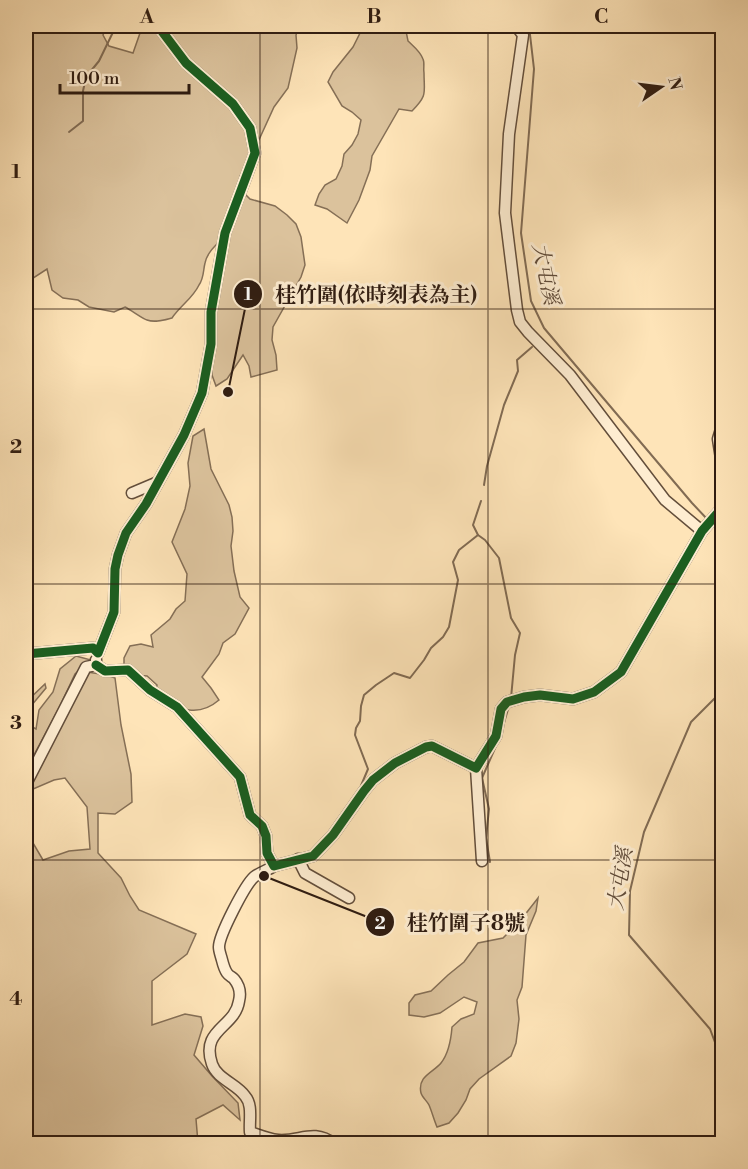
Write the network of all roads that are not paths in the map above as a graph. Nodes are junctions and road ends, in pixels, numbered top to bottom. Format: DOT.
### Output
graph roads {
  1 [pos="158,26"];
  2 [pos="516,26"];
  3 [pos="723,426"];
  4 [pos="723,465"];
  5 [pos="158,482"];
  6 [pos="132,493"];
  7 [pos="721,510"];
  8 [pos="704,529"];
  9 [pos="98,653"];
  10 [pos="26,654"];
  11 [pos="96,665"];
  12 [pos="476,768"];
  13 [pos="26,784"];
  14 [pos="298,859"];
  15 [pos="482,861"];
  16 [pos="274,866"];
  17 [pos="349,898"];
  18 [pos="334,1143"];
  1 -- 5 [label="street"];
  2 -- 8 [label="street"];
  3 -- 4 [label="street"];
  5 -- 6 [label="street"];
  5 -- 9 [label="street"];
  7 -- 8 [label="street"];
  8 -- 12 [label="street"];
  9 -- 10 [label="street"];
  9 -- 11 [label="street"];
  11 -- 13 [label="street"];
  11 -- 16 [label="street"];
  12 -- 14 [label="street"];
  12 -- 15 [label="street"];
  14 -- 16 [label="street"];
  14 -- 17 [label="street"];
  16 -- 18 [label="street"];
}
